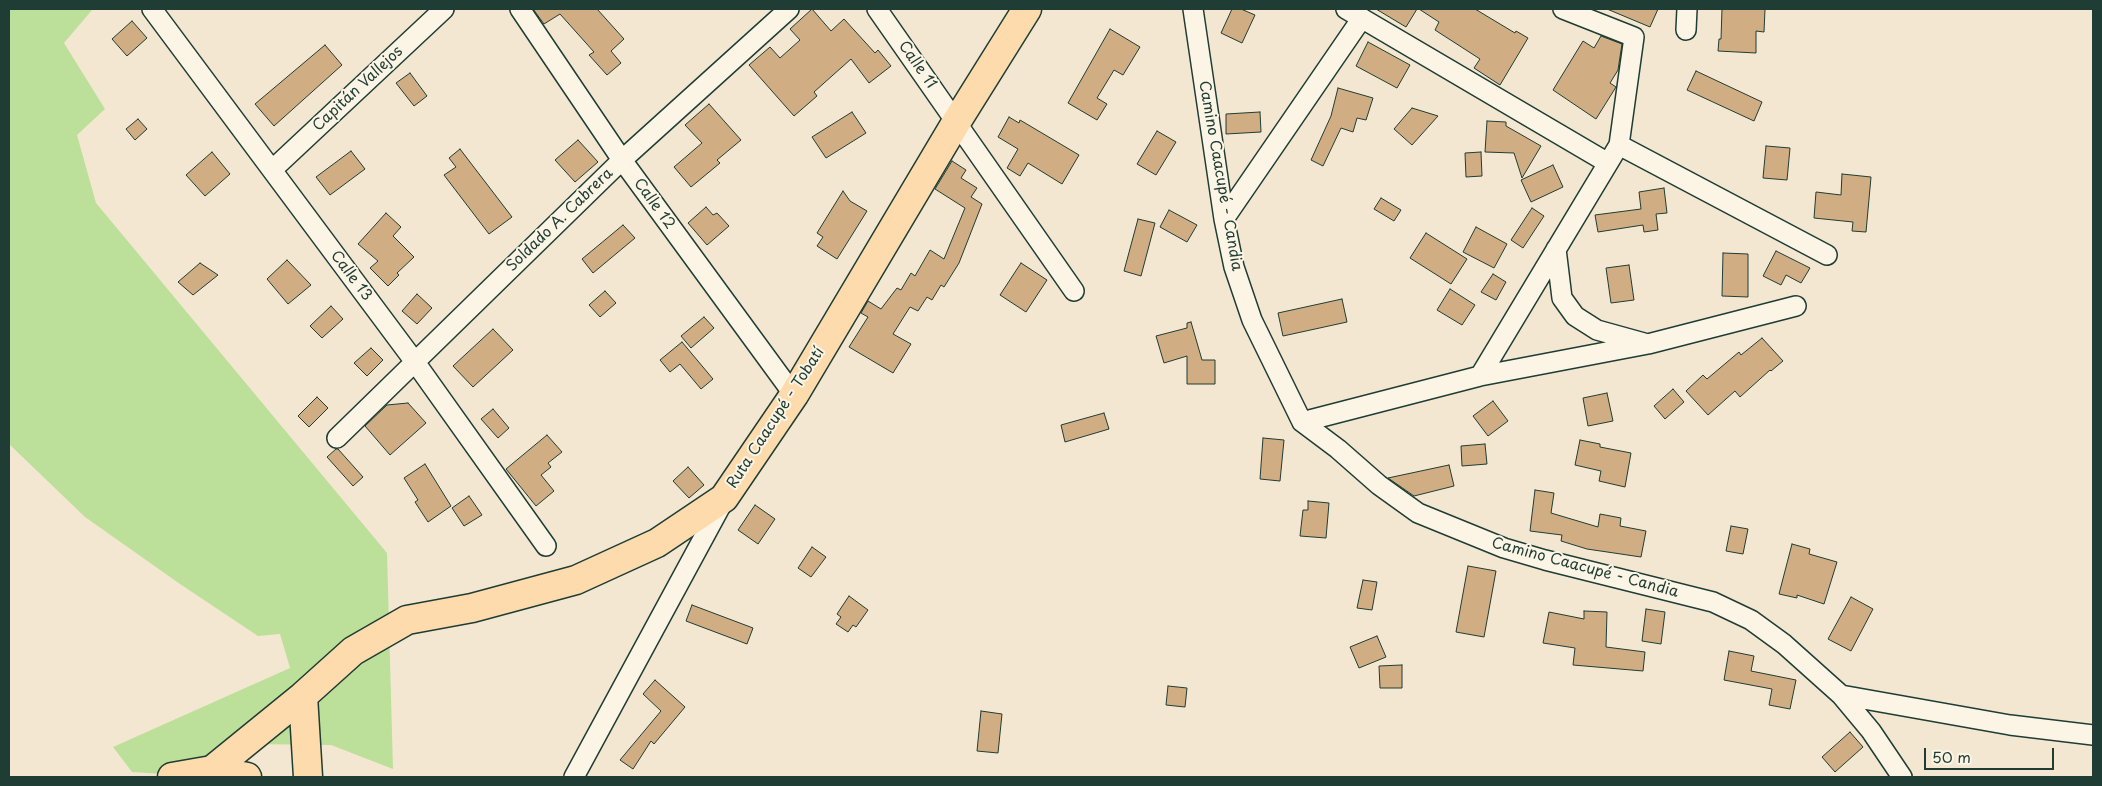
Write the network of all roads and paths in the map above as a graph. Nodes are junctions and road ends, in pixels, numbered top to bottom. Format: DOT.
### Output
graph roads {
  1 [pos="152,9"];
  2 [pos="444,9"];
  3 [pos="520,9"];
  4 [pos="789,9"];
  5 [pos="877,9"];
  6 [pos="1027,9"];
  7 [pos="1193,9"];
  8 [pos="1563,9"];
  9 [pos="1687,9"];
  10 [pos="1354,13"];
  11 [pos="1686,30"];
  12 [pos="957,121"];
  13 [pos="1619,145"];
  14 [pos="622,160"];
  15 [pos="1608,163"];
  16 [pos="272,170"];
  17 [pos="1224,219"];
  18 [pos="1556,249"];
  19 [pos="1827,255"];
  20 [pos="1074,291"];
  21 [pos="1796,306"];
  22 [pos="1648,344"];
  23 [pos="415,362"];
  24 [pos="1480,376"];
  25 [pos="794,396"];
  26 [pos="1302,422"];
  27 [pos="337,438"];
  28 [pos="728,492"];
  29 [pos="546,546"];
  30 [pos="1841,695"];
  31 [pos="303,696"];
  32 [pos="2093,735"];
  33 [pos="212,770"];
  34 [pos="172,777"];
  35 [pos="247,777"];
  36 [pos="308,777"];
  37 [pos="574,777"];
  38 [pos="1902,777"];
  1 -- 16 [label="street, Calle 13"];
  2 -- 16 [label="street, Capitán Vallejos"];
  3 -- 14 [label="street, Calle 12"];
  4 -- 14 [label="street, Soldado A. Cabrera"];
  5 -- 12 [label="street, Calle 11"];
  6 -- 12 [label="main road, Ruta Caacupé - Tobatí"];
  7 -- 17 [label="street, Camino Caacupé - Candia"];
  8 -- 13 [label="street"];
  9 -- 11 [label="street"];
  10 -- 15 [label="street"];
  10 -- 17 [label="street"];
  12 -- 20 [label="street, Calle 11"];
  12 -- 25 [label="main road, Ruta Caacupé - Tobatí"];
  13 -- 15 [label="street"];
  13 -- 19 [label="street"];
  14 -- 23 [label="street, Soldado A. Cabrera"];
  14 -- 25 [label="street, Calle 12"];
  15 -- 18 [label="street"];
  16 -- 23 [label="street, Calle 13"];
  17 -- 26 [label="street, Camino Caacupé - Candia"];
  18 -- 22 [label="street"];
  18 -- 24 [label="street"];
  21 -- 22 [label="street"];
  22 -- 24 [label="street"];
  23 -- 27 [label="street, Soldado A. Cabrera"];
  23 -- 29 [label="street, Calle 13"];
  24 -- 26 [label="street"];
  25 -- 28 [label="main road, Ruta Caacupé - Tobatí"];
  26 -- 30 [label="street, Camino Caacupé - Candia"];
  28 -- 31 [label="main road, Ruta Caacupé - Tobatí"];
  28 -- 37 [label="street"];
  30 -- 32 [label="street"];
  30 -- 38 [label="street, Camino Caacupé - Candia"];
  31 -- 33 [label="main road, Ruta Caacupé - Tobatí"];
  31 -- 36 [label="main road"];
  33 -- 34 [label="main road"];
  33 -- 35 [label="main road"];
}
